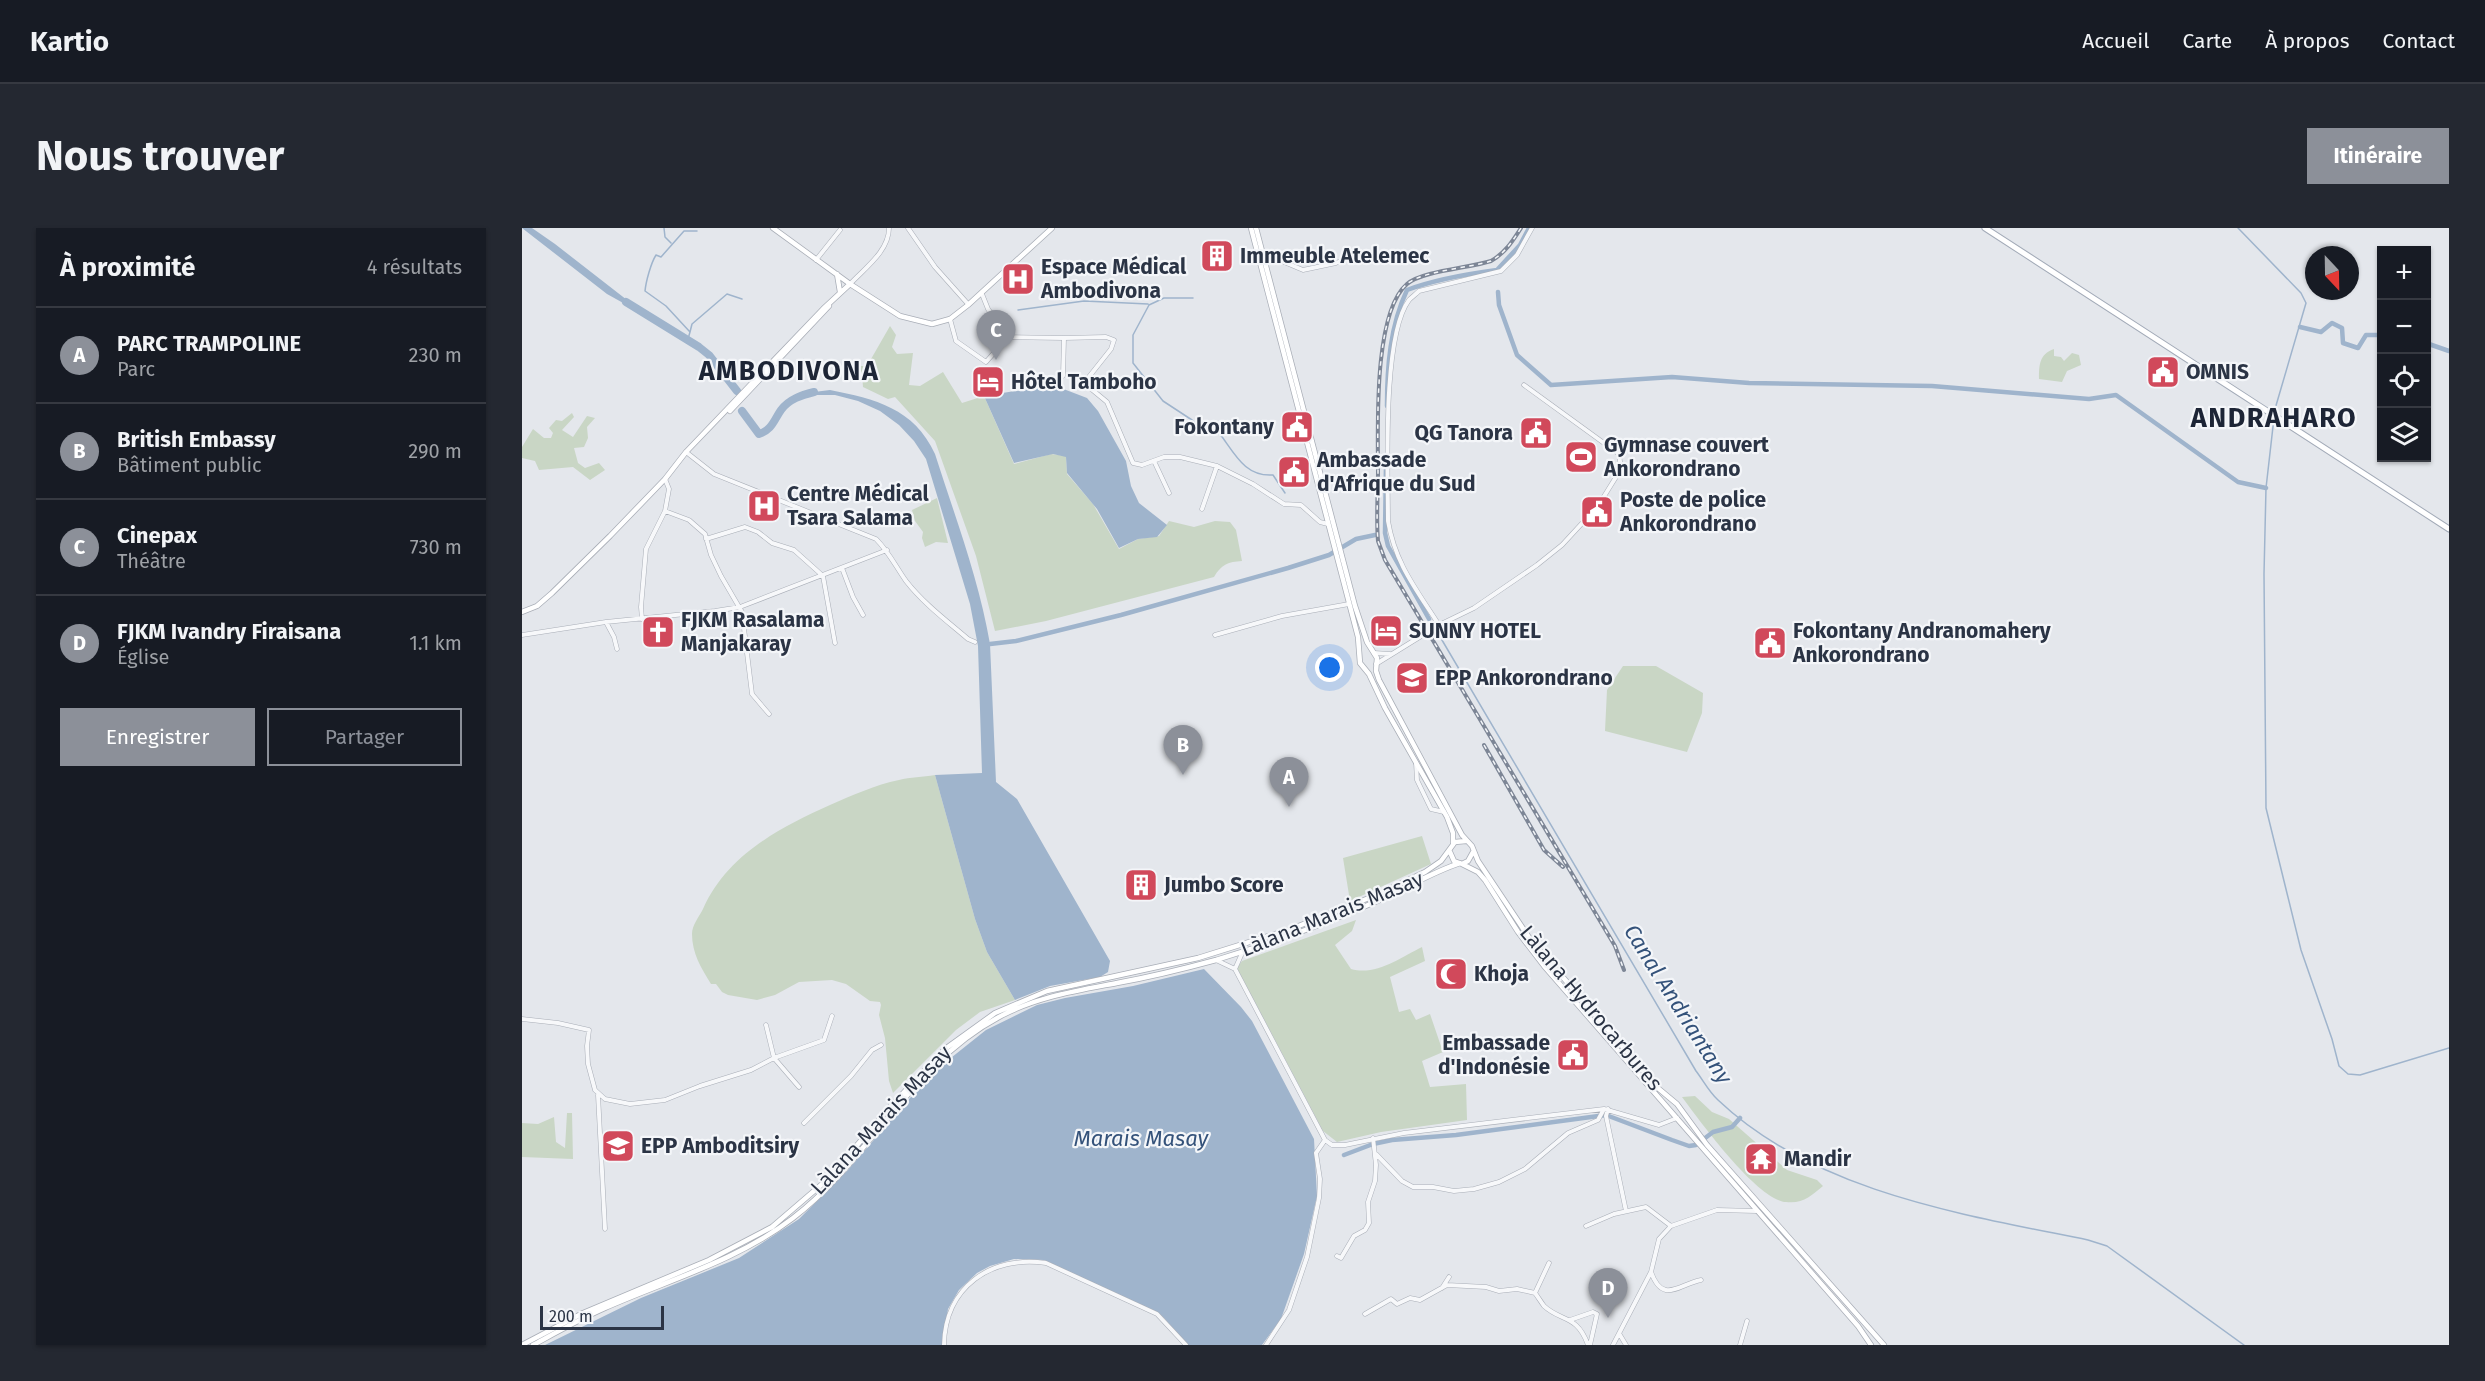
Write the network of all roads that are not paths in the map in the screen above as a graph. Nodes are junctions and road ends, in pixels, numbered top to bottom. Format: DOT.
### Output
graph roads {
  1 [pos="773,228"];
  2 [pos="889,228"];
  3 [pos="908,228"];
  4 [pos="1052,228"];
  5 [pos="1251,228"];
  6 [pos="1256,228"];
  7 [pos="1532,228"];
  8 [pos="1985,228"];
  9 [pos="840,230"];
  10 [pos="1262,259"];
  11 [pos="816,260"];
  12 [pos="1365,260"];
  13 [pos="837,274"];
  14 [pos="850,284"];
  15 [pos="840,293"];
  16 [pos="982,294"];
  17 [pos="968,304"];
  18 [pos="950,319"];
  19 [pos="1008,337"];
  20 [pos="1064,338"];
  21 [pos="1063,376"];
  22 [pos="1524,385"];
  23 [pos="688,453"];
  24 [pos="1154,461"];
  25 [pos="1217,466"];
  26 [pos="665,478"];
  27 [pos="1169,493"];
  28 [pos="1202,509"];
  29 [pos="665,511"];
  30 [pos="1328,524"];
  31 [pos="2449,529"];
  32 [pos="706,539"];
  33 [pos="887,550"];
  34 [pos="1338,550"];
  35 [pos="842,568"];
  36 [pos="823,576"];
  37 [pos="1349,604"];
  38 [pos="740,606"];
  39 [pos="522,612"];
  40 [pos="863,615"];
  41 [pos="642,619"];
  42 [pos="606,622"];
  43 [pos="1439,625"];
  44 [pos="522,635"];
  45 [pos="1215,635"];
  46 [pos="975,642"];
  47 [pos="835,643"];
  48 [pos="616,649"];
  49 [pos="1373,652"];
  50 [pos="1394,653"];
  51 [pos="1360,655"];
  52 [pos="1375,664"];
  53 [pos="1364,668"];
  54 [pos="769,714"];
  55 [pos="1416,763"];
  56 [pos="1444,812"];
  57 [pos="1466,841"];
  58 [pos="1451,847"];
  59 [pos="1473,851"];
  60 [pos="1461,863"];
  61 [pos="1243,951"];
  62 [pos="1215,960"];
  63 [pos="1235,969"];
  64 [pos="1082,986"];
  65 [pos="832,1016"];
  66 [pos="522,1019"];
  67 [pos="766,1025"];
  68 [pos="881,1045"];
  69 [pos="774,1058"];
  70 [pos="799,1087"];
  71 [pos="598,1094"];
  72 [pos="1670,1107"];
  73 [pos="892,1109"];
  74 [pos="1606,1111"];
  75 [pos="1677,1118"];
  76 [pos="804,1123"];
  77 [pos="1373,1139"];
  78 [pos="1698,1139"];
  79 [pos="1325,1140"];
  80 [pos="1705,1147"];
  81 [pos="1375,1151"];
  82 [pos="1626,1211"];
  83 [pos="1756,1211"];
  84 [pos="1586,1226"];
  85 [pos="1671,1226"];
  86 [pos="604,1229"];
  87 [pos="1337,1256"];
  88 [pos="1549,1263"];
  89 [pos="1651,1272"];
  90 [pos="1449,1277"];
  91 [pos="1701,1280"];
  92 [pos="1442,1288"];
  93 [pos="1536,1293"];
  94 [pos="1365,1314"];
  95 [pos="1570,1320"];
  96 [pos="1747,1321"];
  97 [pos="1619,1334"];
  98 [pos="1882,1343"];
  99 [pos="522,1345"];
  100 [pos="533,1345"];
  101 [pos="944,1345"];
  102 [pos="1186,1345"];
  103 [pos="1266,1345"];
  104 [pos="1589,1345"];
  105 [pos="1613,1345"];
  106 [pos="1626,1345"];
  107 [pos="1740,1345"];
  108 [pos="1871,1345"];
  1 -- 11 [label="main road"];
  2 -- 14 [label="street"];
  3 -- 17 [label="street"];
  4 -- 16 [label="main road"];
  5 -- 10 [label="main road"];
  6 -- 10 [label="main road"];
  7 -- 43 [label="street"];
  8 -- 31 [label="main road"];
  9 -- 11 [label="street"];
  10 -- 12 [label="street"];
  10 -- 30 [label="main road"];
  10 -- 34 [label="main road"];
  11 -- 13 [label="main road"];
  13 -- 14 [label="main road"];
  13 -- 15 [label="main road"];
  14 -- 15 [label="main road"];
  14 -- 18 [label="main road"];
  15 -- 23 [label="main road"];
  16 -- 17 [label="main road"];
  16 -- 19 [label="street"];
  17 -- 18 [label="main road"];
  18 -- 19 [label="street"];
  19 -- 20 [label="street"];
  20 -- 21 [label="street"];
  20 -- 24 [label="street"];
  22 -- 43 [label="street"];
  23 -- 26 [label="main road"];
  23 -- 33 [label="street"];
  24 -- 25 [label="street"];
  24 -- 27 [label="street"];
  25 -- 28 [label="street"];
  25 -- 30 [label="street"];
  26 -- 29 [label="street"];
  26 -- 39 [label="main road"];
  29 -- 32 [label="street"];
  29 -- 41 [label="street"];
  30 -- 34 [label="main road"];
  32 -- 36 [label="street"];
  32 -- 38 [label="street"];
  33 -- 35 [label="street"];
  33 -- 46 [label="street"];
  34 -- 37 [label="main road"];
  34 -- 49 [label="main road"];
  35 -- 36 [label="street"];
  35 -- 40 [label="street"];
  36 -- 38 [label="street"];
  36 -- 47 [label="street"];
  37 -- 45 [label="street"];
  37 -- 51 [label="main road"];
  38 -- 41 [label="street"];
  38 -- 54 [label="street"];
  41 -- 42 [label="street"];
  42 -- 44 [label="street"];
  42 -- 48 [label="street"];
  43 -- 50 [label="street"];
  49 -- 50 [label="street"];
  49 -- 51 [label="main road"];
  49 -- 52 [label="main road"];
  50 -- 52 [label="street"];
  51 -- 53 [label="main road"];
  52 -- 53 [label="main road"];
  52 -- 57 [label="main road"];
  53 -- 55 [label="main road"];
  55 -- 56 [label="main road"];
  55 -- 56 [label="street"];
  56 -- 58 [label="main road"];
  57 -- 58 [label="main road"];
  57 -- 59 [label="main road"];
  58 -- 60 [label="main road"];
  58 -- 64 [label="main road, Làlana Marais Masay"];
  59 -- 60 [label="main road"];
  59 -- 72 [label="main road, Làlana Hydrocarbures"];
  60 -- 61 [label="main road, Làlana Marais Masay"];
  60 -- 72 [label="main road, Làlana Hydrocarbures"];
  61 -- 62 [label="main road, Làlana Marais Masay"];
  61 -- 63 [label="street"];
  62 -- 63 [label="street"];
  62 -- 64 [label="main road, Làlana Marais Masay"];
  63 -- 79 [label="street"];
  64 -- 73 [label="main road, Làlana Marais Masay"];
  65 -- 69 [label="street"];
  66 -- 71 [label="street"];
  67 -- 69 [label="street"];
  68 -- 76 [label="street"];
  69 -- 70 [label="street"];
  69 -- 71 [label="street"];
  71 -- 86 [label="street"];
  72 -- 75 [label="main road, Làlana Hydrocarbures"];
  72 -- 78 [label="main road, Làlana Hydrocarbures"];
  73 -- 99 [label="main road, Làlana Marais Masay"];
  73 -- 100 [label="main road, Làlana Marais Masay"];
  74 -- 75 [label="street"];
  74 -- 77 [label="street"];
  74 -- 81 [label="street"];
  74 -- 82 [label="street"];
  75 -- 78 [label="main road, Làlana Hydrocarbures"];
  77 -- 79 [label="street"];
  77 -- 81 [label="street"];
  78 -- 80 [label="main road"];
  79 -- 103 [label="street"];
  80 -- 83 [label="main road"];
  80 -- 98 [label="main road"];
  81 -- 87 [label="street"];
  82 -- 84 [label="street"];
  82 -- 85 [label="street"];
  83 -- 85 [label="street"];
  83 -- 108 [label="main road"];
  85 -- 89 [label="street"];
  88 -- 93 [label="street"];
  89 -- 91 [label="street"];
  89 -- 97 [label="street"];
  90 -- 92 [label="street"];
  92 -- 93 [label="street"];
  92 -- 94 [label="street"];
  93 -- 95 [label="street"];
  95 -- 104 [label="street"];
  95 -- 104 [label="street"];
  96 -- 107 [label="street"];
  97 -- 105 [label="street"];
  97 -- 106 [label="street"];
  98 -- 108 [label="main road"];
  101 -- 102 [label="street"];
}
